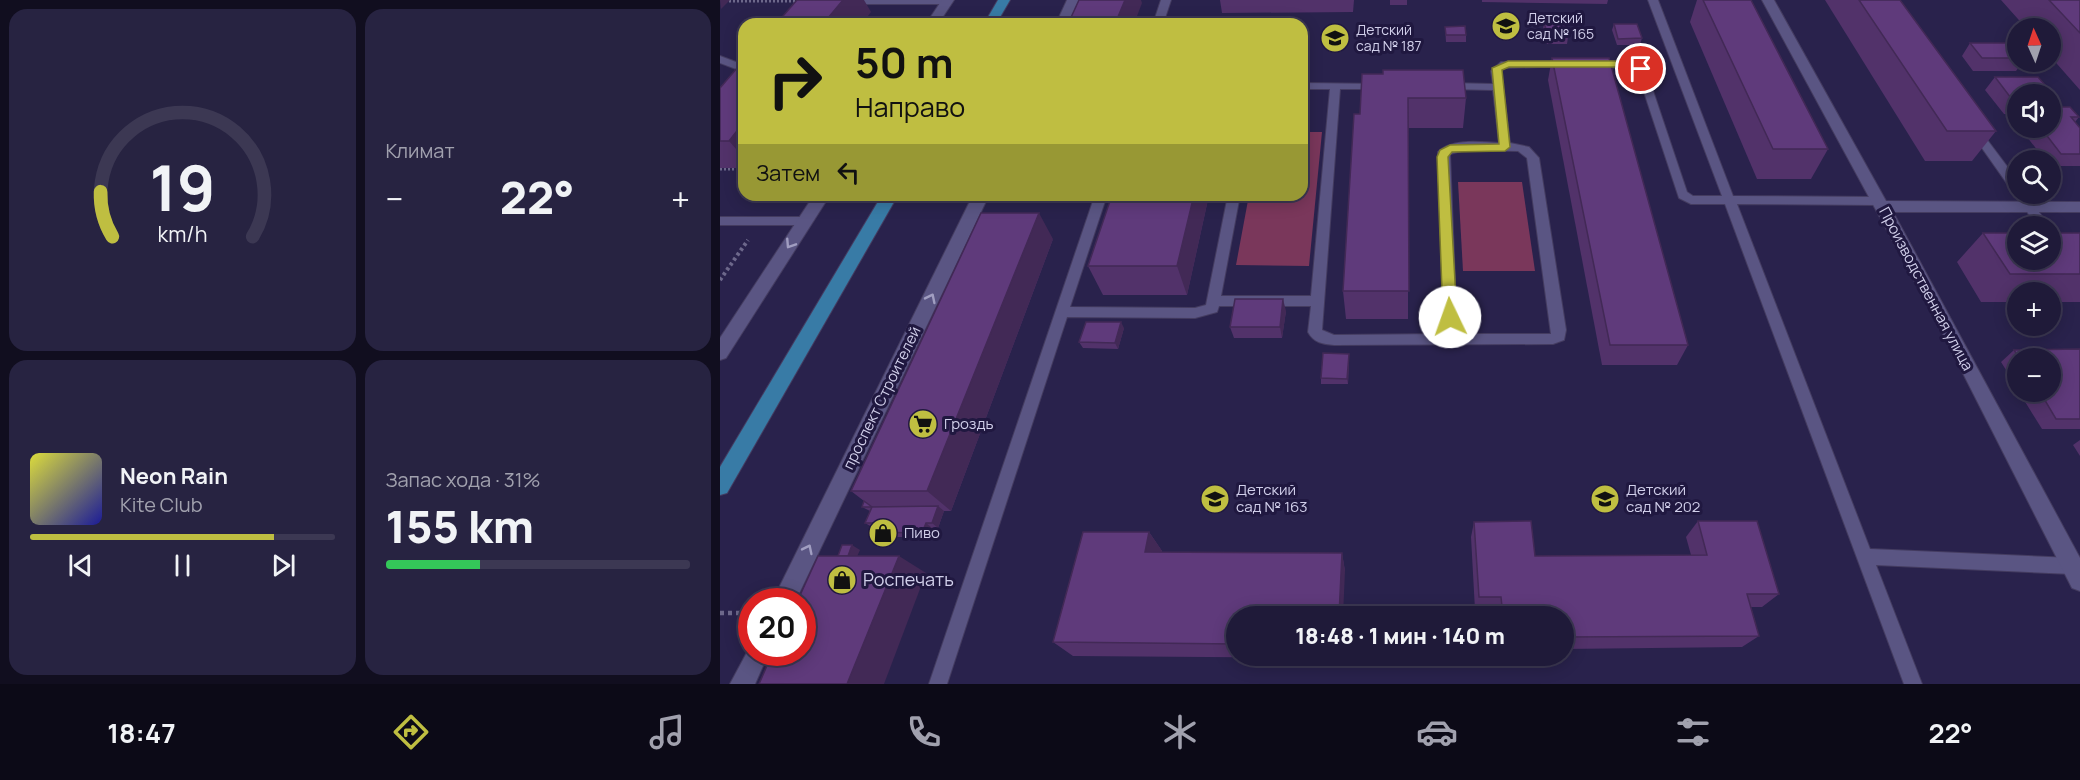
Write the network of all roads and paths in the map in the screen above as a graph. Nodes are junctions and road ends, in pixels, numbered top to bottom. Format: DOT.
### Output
graph roads {
  1 [pos="1004,0"];
  2 [pos="1073,0"];
  3 [pos="1166,0"];
  4 [pos="1653,0"];
  5 [pos="1768,0"];
  6 [pos="729,1"];
  7 [pos="815,1"];
  8 [pos="948,1"];
  9 [pos="936,18"];
  10 [pos="994,18"];
  11 [pos="1065,18"];
  12 [pos="1160,18"];
  13 [pos="720,59"];
  14 [pos="738,66"];
  15 [pos="1308,86"];
  16 [pos="1335,86"];
  17 [pos="1393,86"];
  18 [pos="1440,86"];
  19 [pos="1498,87"];
  20 [pos="1970,124"];
  21 [pos="1505,147"];
  22 [pos="720,169"];
  23 [pos="738,169"];
  24 [pos="2007,176"];
  25 [pos="2007,198"];
  26 [pos="818,201"];
  27 [pos="886,201"];
  28 [pos="979,201"];
  29 [pos="1099,201"];
  30 [pos="1233,201"];
  31 [pos="1730,201"];
  32 [pos="1880,204"];
  33 [pos="2028,204"];
  34 [pos="2061,204"];
  35 [pos="2080,207"];
  36 [pos="2037,216"];
  37 [pos="720,221"];
  38 [pos="805,221"];
  39 [pos="1214,301"];
  40 [pos="1317,301"];
  41 [pos="1062,312"];
  42 [pos="1451,340"];
  43 [pos="720,353"];
  44 [pos="720,486"];
  45 [pos="1865,557"];
  46 [pos="2076,573"];
  47 [pos="790,588"];
  48 [pos="720,613"];
  49 [pos="738,613"];
  50 [pos="751,666"];
  51 [pos="742,684"];
  52 [pos="938,684"];
  53 [pos="1912,684"];
  1 -- 10 [label="main road"];
  2 -- 11 [label="street"];
  3 -- 12 [label="lane"];
  4 -- 31 [label="lane"];
  5 -- 32 [label="street, Производственная улица"];
  6 -- 7 [label="path"];
  7 -- 8 [label="lane"];
  8 -- 9 [label="street"];
  13 -- 14 [label="lane"];
  15 -- 16 [label="lane"];
  16 -- 17 [label="lane"];
  16 -- 40 [label="lane"];
  18 -- 19 [label="lane"];
  19 -- 21 [label="lane"];
  19 -- 31 [label="lane"];
  20 -- 24 [label="lane"];
  21 -- 42 [label="lane"];
  21 -- 42 [label="lane"];
  22 -- 23 [label="path"];
  25 -- 32 [label="street"];
  26 -- 38 [label="street"];
  27 -- 44 [label="main road"];
  47 -- 28 [label="street, проспект Строителей, one-way"];
  29 -- 41 [label="lane"];
  30 -- 39 [label="lane"];
  31 -- 32 [label="lane"];
  31 -- 45 [label="lane"];
  32 -- 46 [label="street, Производственная улица"];
  33 -- 36 [label="lane"];
  34 -- 35 [label="street"];
  37 -- 38 [label="lane"];
  38 -- 43 [label="street, one-way"];
  39 -- 40 [label="lane"];
  39 -- 41 [label="lane"];
  40 -- 42 [label="lane"];
  41 -- 52 [label="lane"];
  45 -- 46 [label="lane"];
  45 -- 53 [label="lane"];
  48 -- 49 [label="path"];
  50 -- 51 [label="street"];
}
